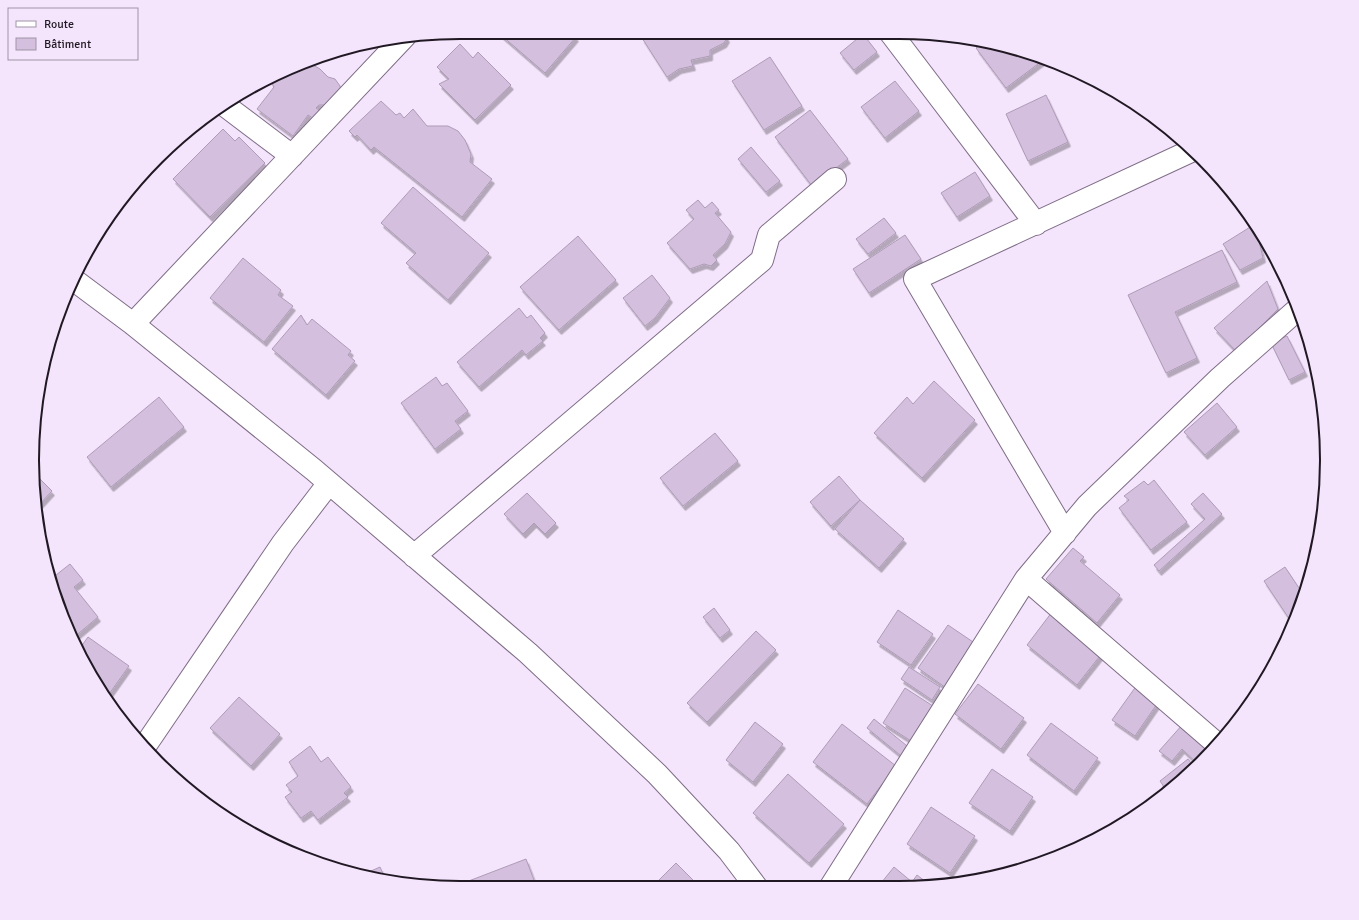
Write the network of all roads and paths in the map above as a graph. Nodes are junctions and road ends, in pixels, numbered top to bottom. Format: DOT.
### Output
graph roads {
  1 [pos="895,39"];
  2 [pos="398,44"];
  3 [pos="229,108"];
  4 [pos="1187,153"];
  5 [pos="292,156"];
  6 [pos="835,179"];
  7 [pos="1036,224"];
  8 [pos="78,283"];
  9 [pos="1293,313"];
  10 [pos="133,324"];
  11 [pos="329,483"];
  12 [pos="1065,533"];
  13 [pos="414,556"];
  14 [pos="1026,579"];
  15 [pos="1213,741"];
  16 [pos="147,743"];
  17 [pos="752,881"];
  18 [pos="834,881"];
  1 -- 7 [label="street"];
  2 -- 5 [label="street"];
  3 -- 5 [label="street"];
  4 -- 7 [label="street"];
  5 -- 10 [label="street"];
  6 -- 13 [label="street"];
  7 -- 12 [label="street"];
  8 -- 10 [label="street"];
  9 -- 12 [label="street"];
  10 -- 11 [label="street"];
  11 -- 13 [label="street"];
  11 -- 16 [label="street"];
  12 -- 14 [label="street"];
  13 -- 17 [label="street"];
  14 -- 15 [label="street"];
  14 -- 18 [label="street"];
}
